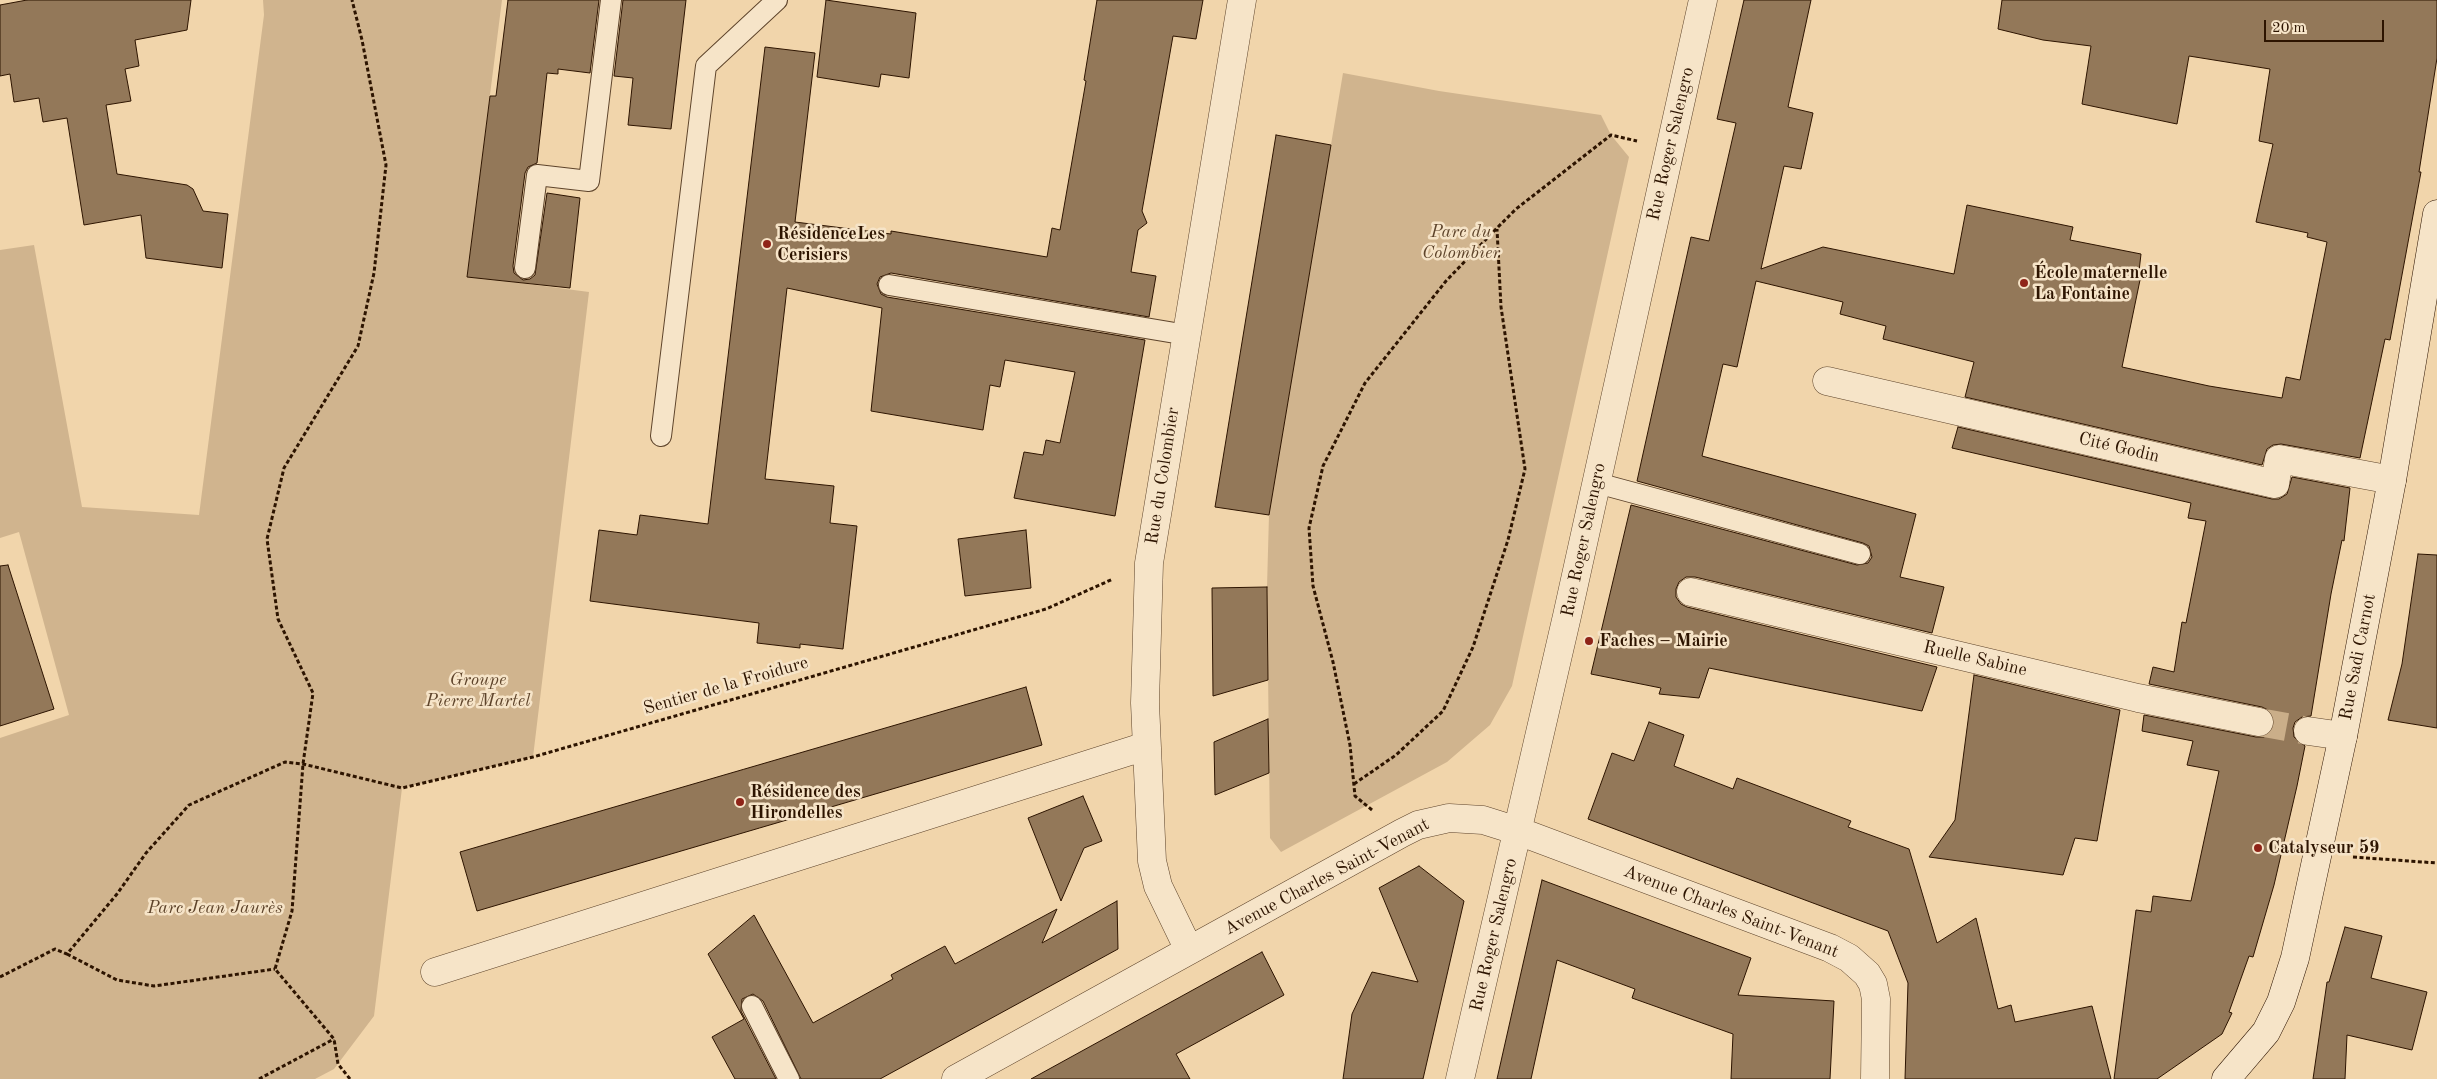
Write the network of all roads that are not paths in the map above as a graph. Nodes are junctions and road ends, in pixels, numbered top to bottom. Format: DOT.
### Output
graph roads {
  1 [pos="612,0"];
  2 [pos="777,0"];
  3 [pos="1242,0"];
  4 [pos="1703,0"];
  5 [pos="2437,214"];
  6 [pos="2433,259"];
  7 [pos="525,268"];
  8 [pos="889,285"];
  9 [pos="1187,335"];
  10 [pos="1827,381"];
  11 [pos="660,436"];
  12 [pos="2392,480"];
  13 [pos="1597,482"];
  14 [pos="1860,554"];
  15 [pos="1691,592"];
  16 [pos="2259,722"];
  17 [pos="2308,731"];
  18 [pos="2343,736"];
  19 [pos="1146,746"];
  20 [pos="1518,831"];
  21 [pos="1189,950"];
  22 [pos="435,972"];
  23 [pos="752,1006"];
  24 [pos="2239,1074"];
  25 [pos="789,1079"];
  26 [pos="956,1079"];
  27 [pos="1460,1079"];
  28 [pos="1875,1079"];
  1 -- 7 [label="lane"];
  2 -- 11 [label="lane"];
  3 -- 9 [label="street, Rue du Colombier"];
  4 -- 13 [label="street, Rue Roger Salengro"];
  5 -- 6 [label="street, Rue Sadi Carnot"];
  6 -- 12 [label="street, Rue Sadi Carnot"];
  8 -- 9 [label="lane"];
  9 -- 19 [label="street, Rue du Colombier"];
  10 -- 12 [label="street, Cité Godin"];
  12 -- 18 [label="street, Rue Sadi Carnot"];
  13 -- 14 [label="lane"];
  13 -- 20 [label="street, Rue Roger Salengro"];
  15 -- 16 [label="street, Ruelle Sabine"];
  17 -- 18 [label="street"];
  18 -- 24 [label="street, Rue Sadi Carnot"];
  19 -- 21 [label="street, Rue du Colombier"];
  19 -- 22 [label="street"];
  20 -- 21 [label="street, Avenue Charles Saint-Venant"];
  20 -- 27 [label="street, Rue Roger Salengro"];
  20 -- 28 [label="street, Avenue Charles Saint-Venant"];
  21 -- 26 [label="street, Avenue Charles Saint-Venant"];
  23 -- 25 [label="lane"];
}
